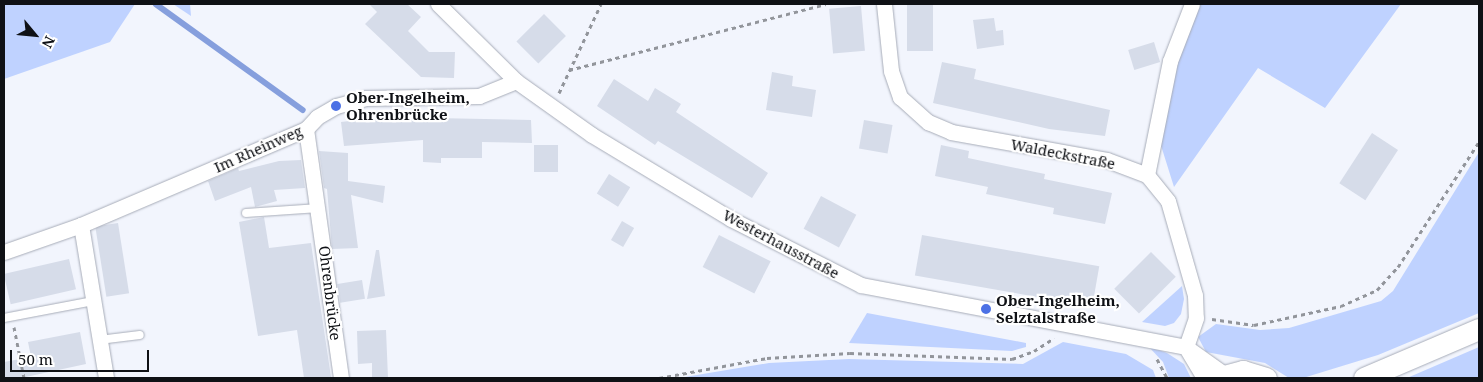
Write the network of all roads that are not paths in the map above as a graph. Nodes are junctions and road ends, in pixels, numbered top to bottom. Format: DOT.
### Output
graph roads {
  1 [pos="438,4"];
  2 [pos="884,4"];
  3 [pos="1192,4"];
  4 [pos="516,81"];
  5 [pos="306,129"];
  6 [pos="1147,175"];
  7 [pos="320,208"];
  8 [pos="246,214"];
  9 [pos="80,225"];
  10 [pos="4,252"];
  11 [pos="93,301"];
  12 [pos="4,318"];
  13 [pos="1479,329"];
  14 [pos="140,336"];
  15 [pos="99,340"];
  16 [pos="1186,347"];
  17 [pos="1367,376"];
  18 [pos="1215,377"];
  19 [pos="106,378"];
  20 [pos="341,378"];
  21 [pos="1266,378"];
  1 -- 4 [label="street, Westerhausstraße"];
  2 -- 6 [label="street, Waldeckstraße"];
  3 -- 6 [label="street"];
  4 -- 5 [label="street, Im Rheinweg"];
  4 -- 16 [label="street, Westerhausstraße"];
  5 -- 7 [label="street, Ohrenbrücke"];
  5 -- 9 [label="street, Im Rheinweg"];
  6 -- 16 [label="street"];
  7 -- 8 [label="lane"];
  7 -- 20 [label="street, Ohrenbrücke"];
  9 -- 10 [label="street, Im Rheinweg"];
  9 -- 11 [label="street"];
  11 -- 12 [label="lane"];
  11 -- 15 [label="street"];
  13 -- 17 [label="main road"];
  14 -- 15 [label="lane"];
  15 -- 19 [label="street"];
  16 -- 18 [label="street, Westerhausstraße"];
  16 -- 18 [label="street"];
  18 -- 21 [label="main road"];
}
